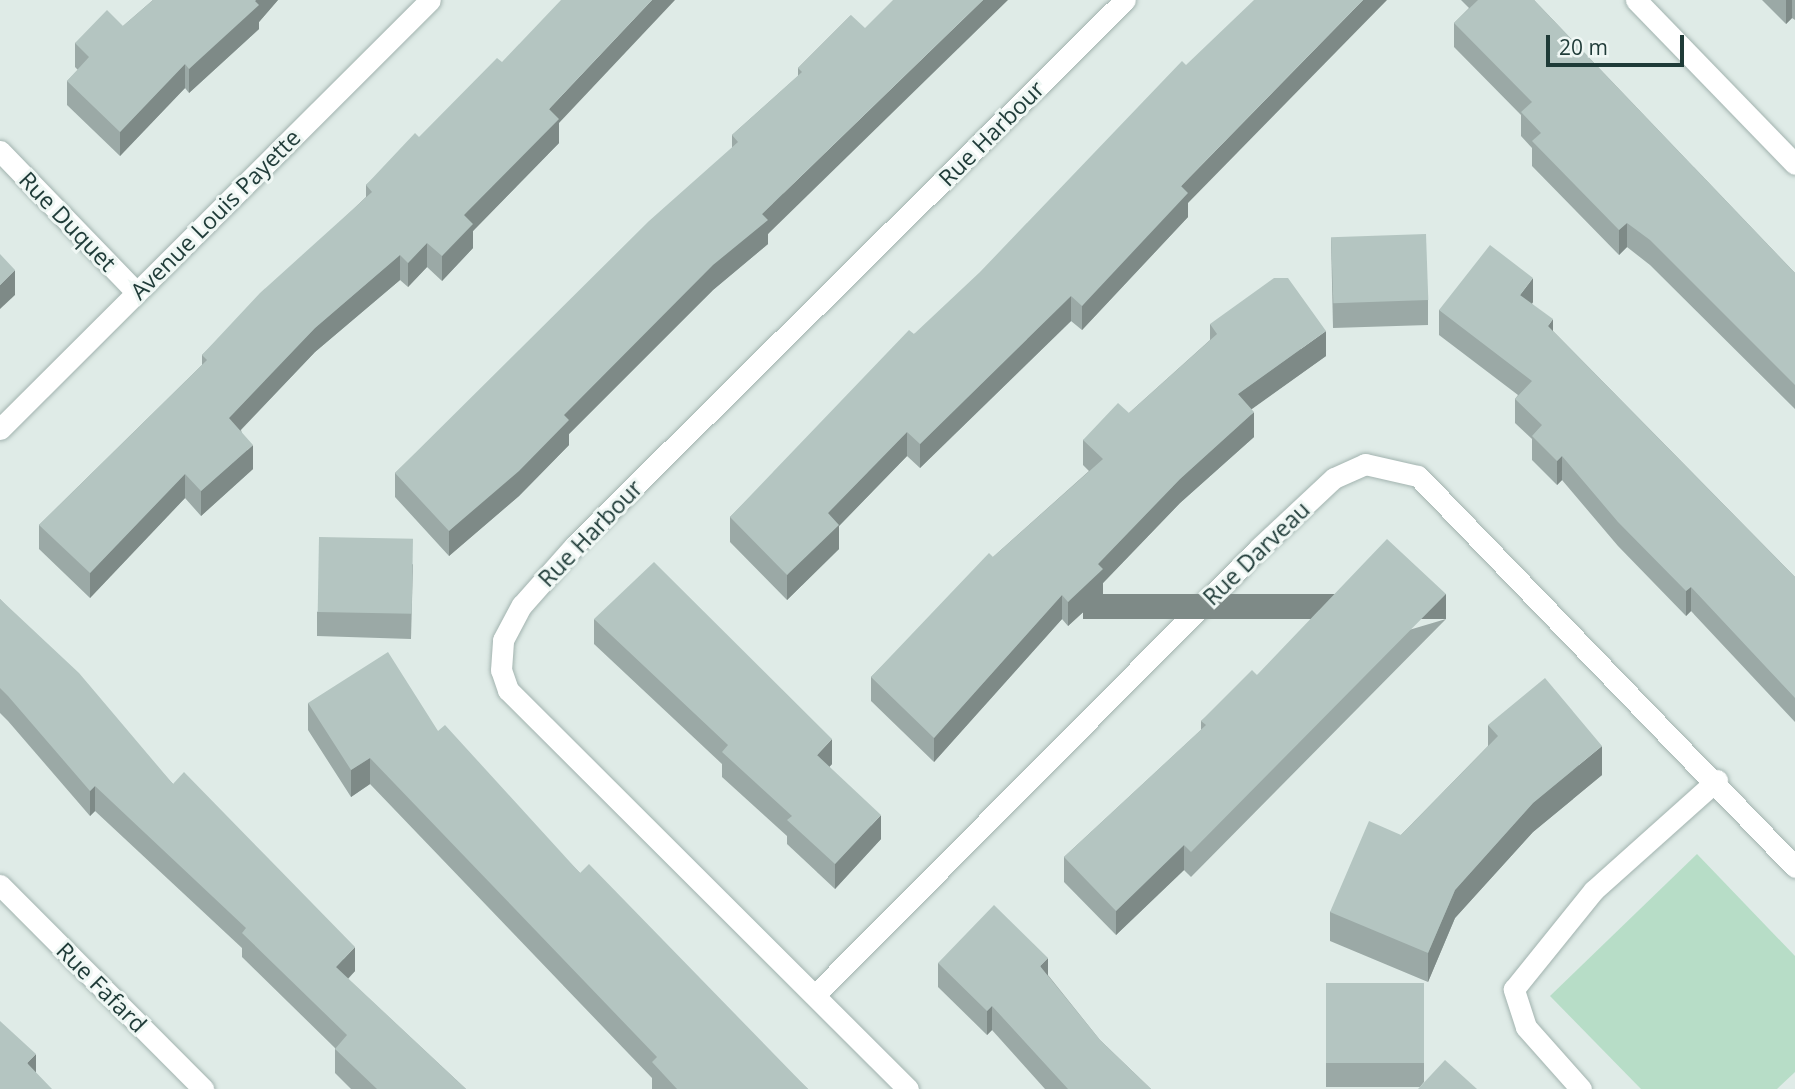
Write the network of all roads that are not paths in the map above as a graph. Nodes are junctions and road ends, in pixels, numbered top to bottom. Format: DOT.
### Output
graph roads {
  1 [pos="430,0"];
  2 [pos="1125,0"];
  3 [pos="1636,0"];
  4 [pos="0,151"];
  5 [pos="1795,164"];
  6 [pos="136,292"];
  7 [pos="0,429"];
  8 [pos="1717,780"];
  9 [pos="1795,867"];
  10 [pos="0,885"];
  11 [pos="815,995"];
  12 [pos="203,1089"];
  13 [pos="908,1089"];
  14 [pos="1581,1089"];
  1 -- 6 [label="street, Avenue Louis Payette"];
  2 -- 11 [label="street, Rue Harbour"];
  3 -- 5 [label="street"];
  4 -- 6 [label="street, Rue Duquet"];
  6 -- 7 [label="street, Avenue Louis Payette"];
  8 -- 9 [label="street, Rue Darveau"];
  8 -- 11 [label="street, Rue Darveau"];
  8 -- 14 [label="street"];
  10 -- 12 [label="street, Rue Fafard"];
  11 -- 13 [label="street, Rue Harbour"];
}
